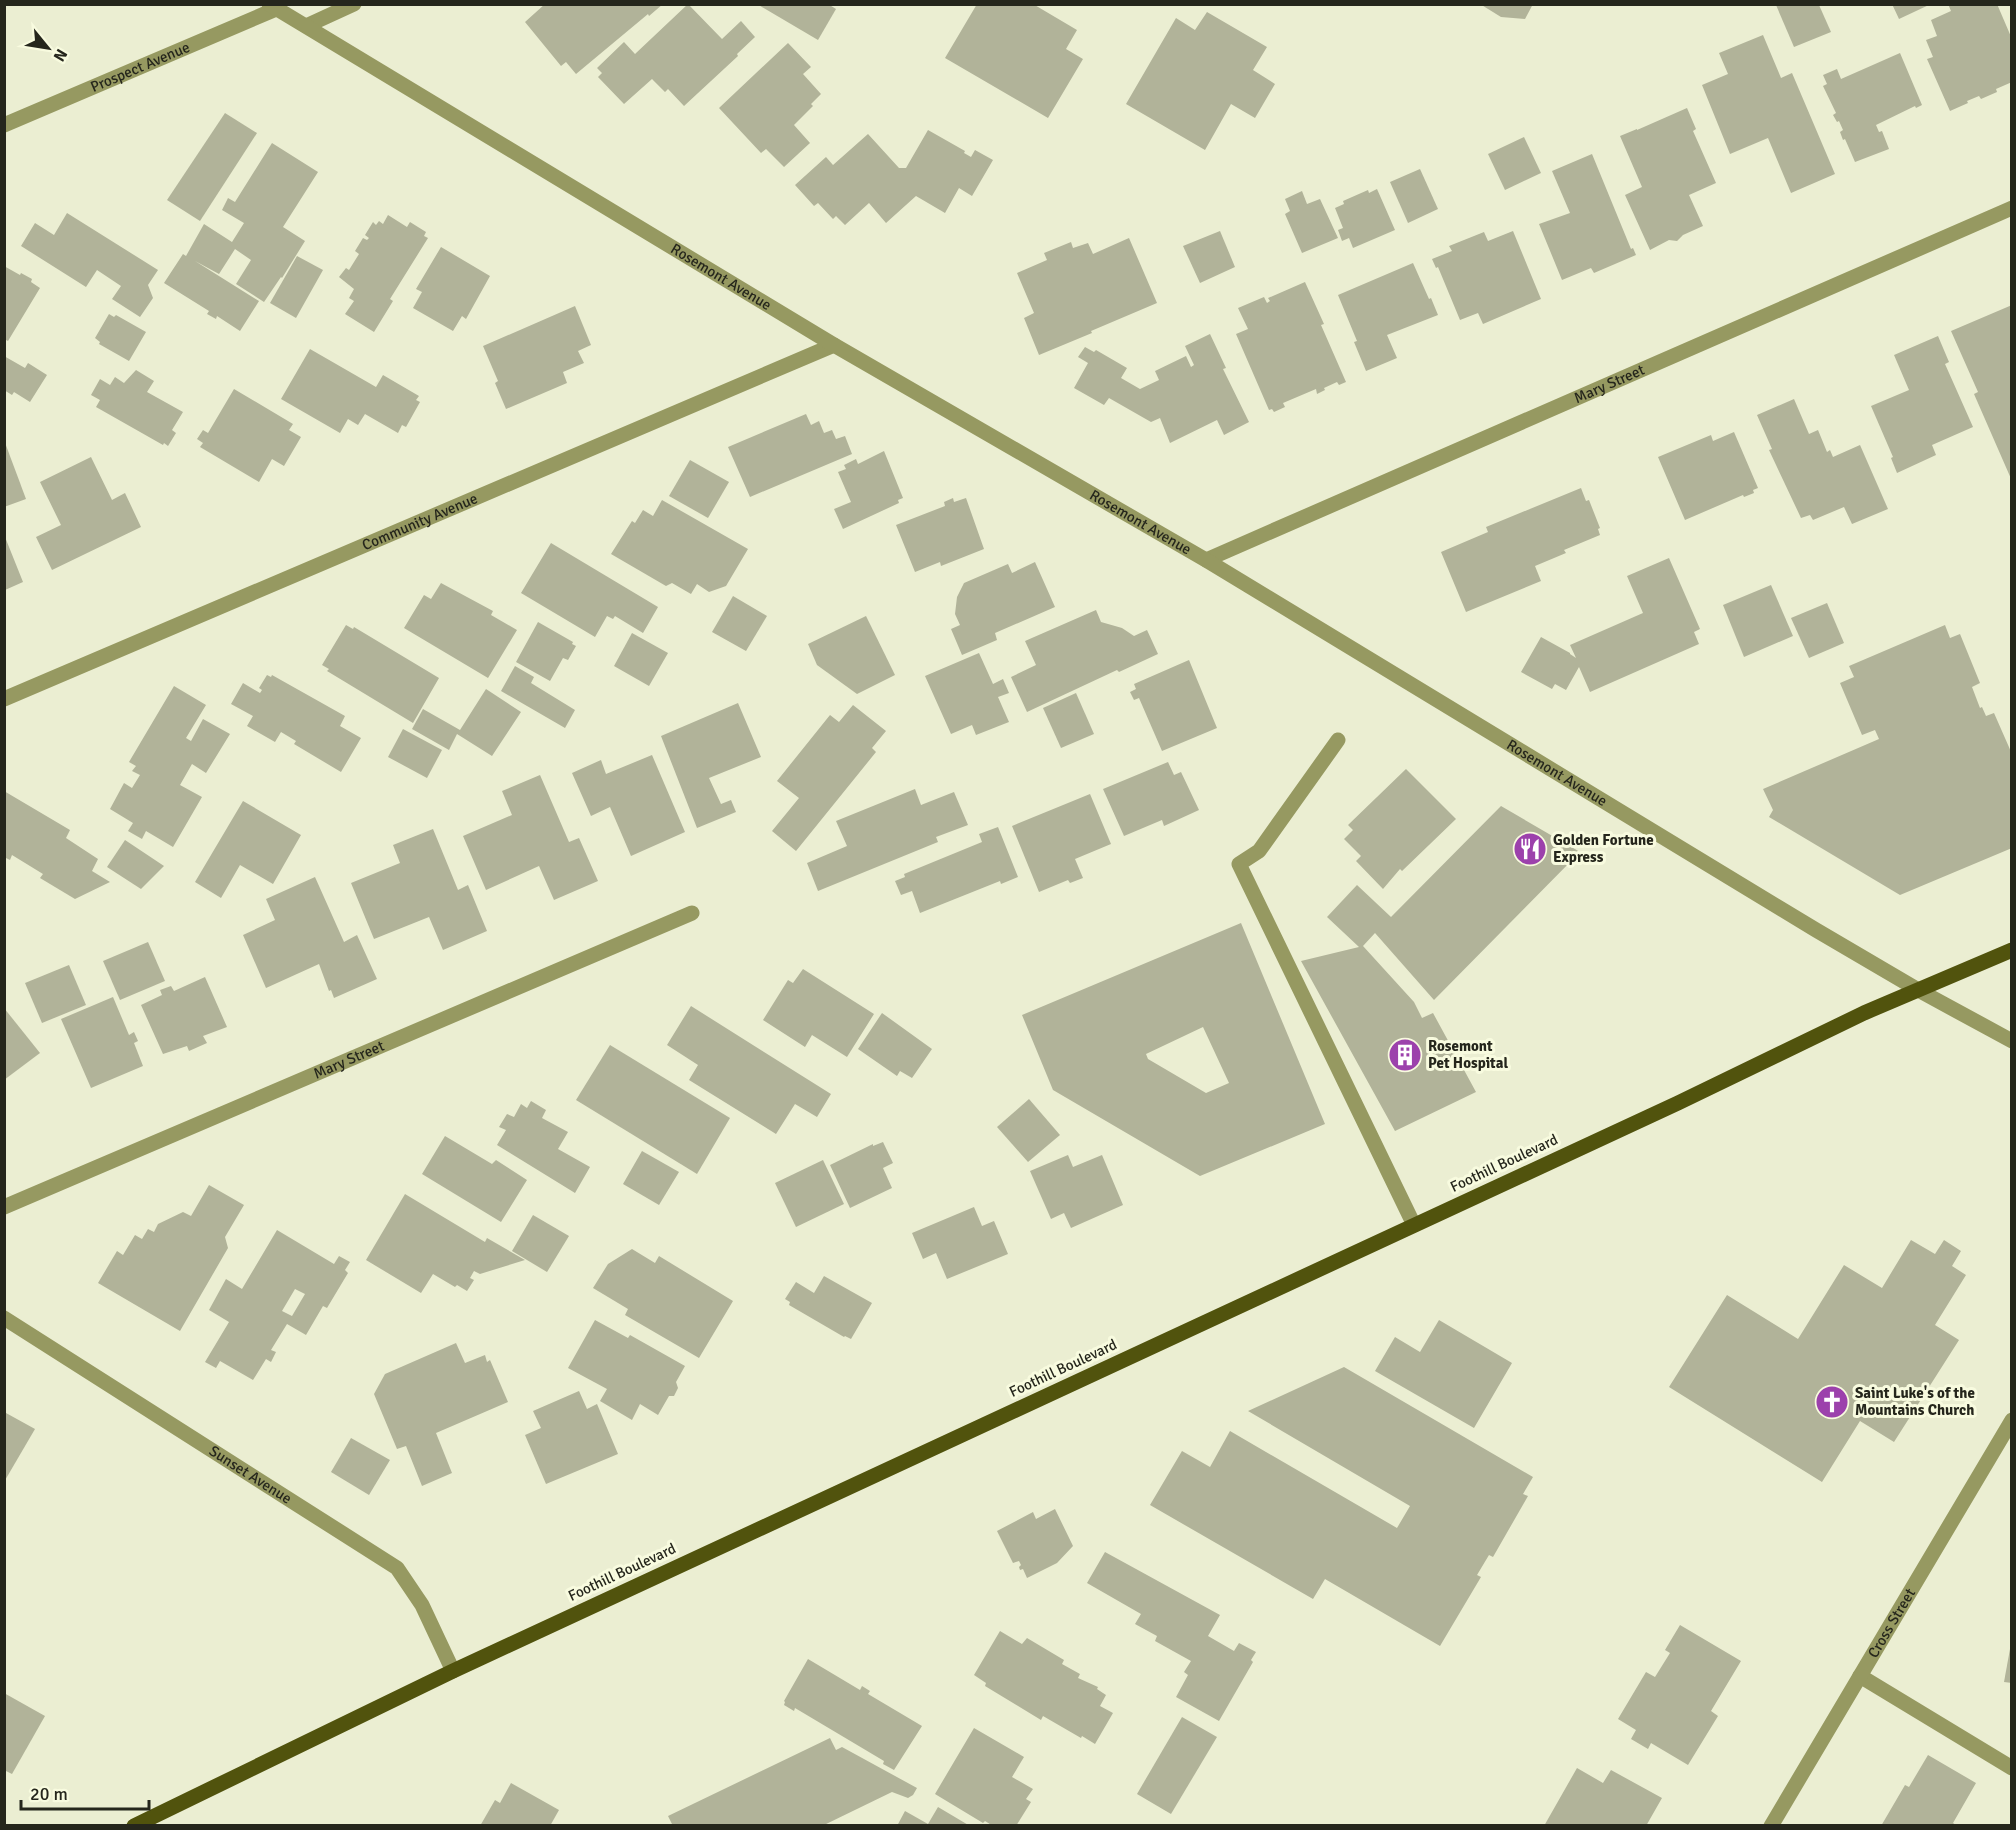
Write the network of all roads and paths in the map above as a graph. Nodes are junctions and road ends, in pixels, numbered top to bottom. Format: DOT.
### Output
graph roads {
  1 [pos="354,4"];
  2 [pos="272,7"];
  3 [pos="306,26"];
  4 [pos="4,125"];
  5 [pos="2012,208"];
  6 [pos="834,345"];
  7 [pos="1206,560"];
  8 [pos="4,699"];
  9 [pos="1338,740"];
  10 [pos="692,913"];
  11 [pos="2012,950"];
  12 [pos="1920,991"];
  13 [pos="2012,1041"];
  14 [pos="4,1207"];
  15 [pos="1414,1224"];
  16 [pos="4,1318"];
  17 [pos="2012,1420"];
  18 [pos="453,1671"];
  19 [pos="1860,1676"];
  20 [pos="2012,1768"];
  21 [pos="134,1826"];
  22 [pos="1771,1826"];
  1 -- 3 [label="street"];
  2 -- 3 [label="street, Rosemont Avenue"];
  2 -- 4 [label="street, Prospect Avenue"];
  3 -- 6 [label="street, Rosemont Avenue"];
  5 -- 7 [label="street, Mary Street"];
  6 -- 7 [label="street, Rosemont Avenue"];
  6 -- 8 [label="street, Community Avenue"];
  7 -- 12 [label="street, Rosemont Avenue"];
  9 -- 15 [label="street"];
  10 -- 14 [label="street, Mary Street"];
  11 -- 12 [label="main road, Foothill Boulevard"];
  12 -- 13 [label="street, Rosemont Avenue"];
  12 -- 15 [label="main road, Foothill Boulevard"];
  15 -- 18 [label="main road, Foothill Boulevard"];
  16 -- 18 [label="street, Sunset Avenue"];
  17 -- 19 [label="street, Cross Street"];
  18 -- 21 [label="main road, Foothill Boulevard"];
  19 -- 20 [label="street"];
  19 -- 22 [label="street, Cross Street"];
}
